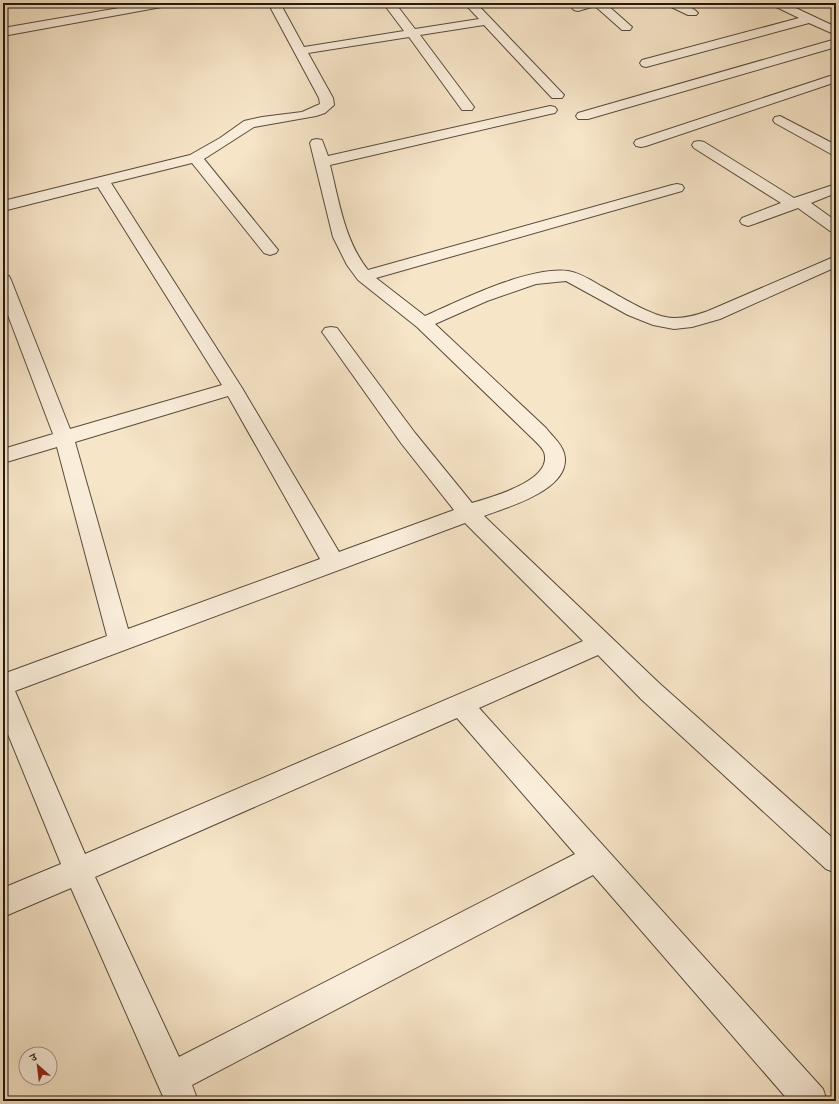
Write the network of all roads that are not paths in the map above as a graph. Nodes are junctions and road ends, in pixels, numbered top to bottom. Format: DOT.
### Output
graph roads {
  1 [pos="167,3"];
  2 [pos="274,3"];
  3 [pos="389,3"];
  4 [pos="470,3"];
  5 [pos="594,3"];
  6 [pos="598,3"];
  7 [pos="671,3"];
  8 [pos="778,3"];
  9 [pos="138,5"];
  10 [pos="64,8"];
  11 [pos="578,8"];
  12 [pos="692,13"];
  13 [pos="810,19"];
  14 [pos="69,20"];
  15 [pos="836,20"];
  16 [pos="488,22"];
  17 [pos="823,24"];
  18 [pos="626,27"];
  19 [pos="836,31"];
  20 [pos="3,32"];
  21 [pos="413,33"];
  22 [pos="836,44"];
  23 [pos="300,51"];
  24 [pos="646,63"];
  25 [pos="836,78"];
  26 [pos="557,95"];
  27 [pos="467,107"];
  28 [pos="550,110"];
  29 [pos="583,116"];
  30 [pos="780,120"];
  31 [pos="317,143"];
  32 [pos="641,143"];
  33 [pos="699,145"];
  34 [pos="836,151"];
  35 [pos="196,158"];
  36 [pos="322,162"];
  37 [pos="103,182"];
  38 [pos="677,188"];
  39 [pos="836,188"];
  40 [pos="797,203"];
  41 [pos="3,206"];
  42 [pos="748,221"];
  43 [pos="836,228"];
  44 [pos="270,250"];
  45 [pos="836,261"];
  46 [pos="364,276"];
  47 [pos="4,284"];
  48 [pos="423,323"];
  49 [pos="332,332"];
  50 [pos="233,388"];
  51 [pos="64,438"];
  52 [pos="3,456"];
  53 [pos="468,513"];
  54 [pos="334,563"];
  55 [pos="120,641"];
  56 [pos="602,643"];
  57 [pos="3,685"];
  58 [pos="3,692"];
  59 [pos="461,705"];
  60 [pos="597,858"];
  61 [pos="836,859"];
  62 [pos="78,871"];
  63 [pos="3,903"];
  64 [pos="177,1089"];
  65 [pos="811,1101"];
  1 -- 9 [label="street"];
  2 -- 23 [label="street"];
  3 -- 21 [label="street"];
  4 -- 16 [label="street"];
  5 -- 11 [label="street"];
  6 -- 18 [label="street"];
  7 -- 12 [label="street"];
  8 -- 13 [label="street"];
  9 -- 14 [label="street"];
  10 -- 14 [label="street"];
  13 -- 17 [label="street"];
  13 -- 24 [label="street"];
  14 -- 20 [label="street"];
  15 -- 17 [label="street"];
  16 -- 21 [label="street"];
  16 -- 26 [label="street"];
  17 -- 19 [label="street"];
  21 -- 23 [label="street"];
  21 -- 27 [label="street"];
  22 -- 29 [label="street"];
  23 -- 35 [label="street"];
  25 -- 32 [label="street"];
  28 -- 36 [label="street"];
  30 -- 34 [label="street"];
  31 -- 36 [label="street"];
  33 -- 40 [label="street"];
  35 -- 37 [label="street"];
  35 -- 44 [label="street"];
  36 -- 46 [label="street"];
  37 -- 41 [label="street"];
  37 -- 50 [label="street"];
  38 -- 46 [label="street"];
  39 -- 40 [label="street"];
  40 -- 42 [label="street"];
  40 -- 43 [label="street"];
  45 -- 48 [label="street"];
  46 -- 48 [label="street"];
  47 -- 51 [label="street"];
  48 -- 53 [label="street"];
  49 -- 53 [label="street"];
  50 -- 51 [label="street"];
  50 -- 54 [label="street"];
  51 -- 52 [label="street"];
  51 -- 55 [label="street"];
  53 -- 54 [label="street"];
  53 -- 56 [label="street"];
  54 -- 55 [label="street"];
  55 -- 57 [label="street"];
  56 -- 59 [label="street"];
  56 -- 61 [label="street"];
  58 -- 62 [label="street"];
  59 -- 60 [label="street"];
  59 -- 62 [label="street"];
  60 -- 64 [label="street"];
  60 -- 65 [label="street"];
  62 -- 63 [label="street"];
  62 -- 64 [label="street"];
}
